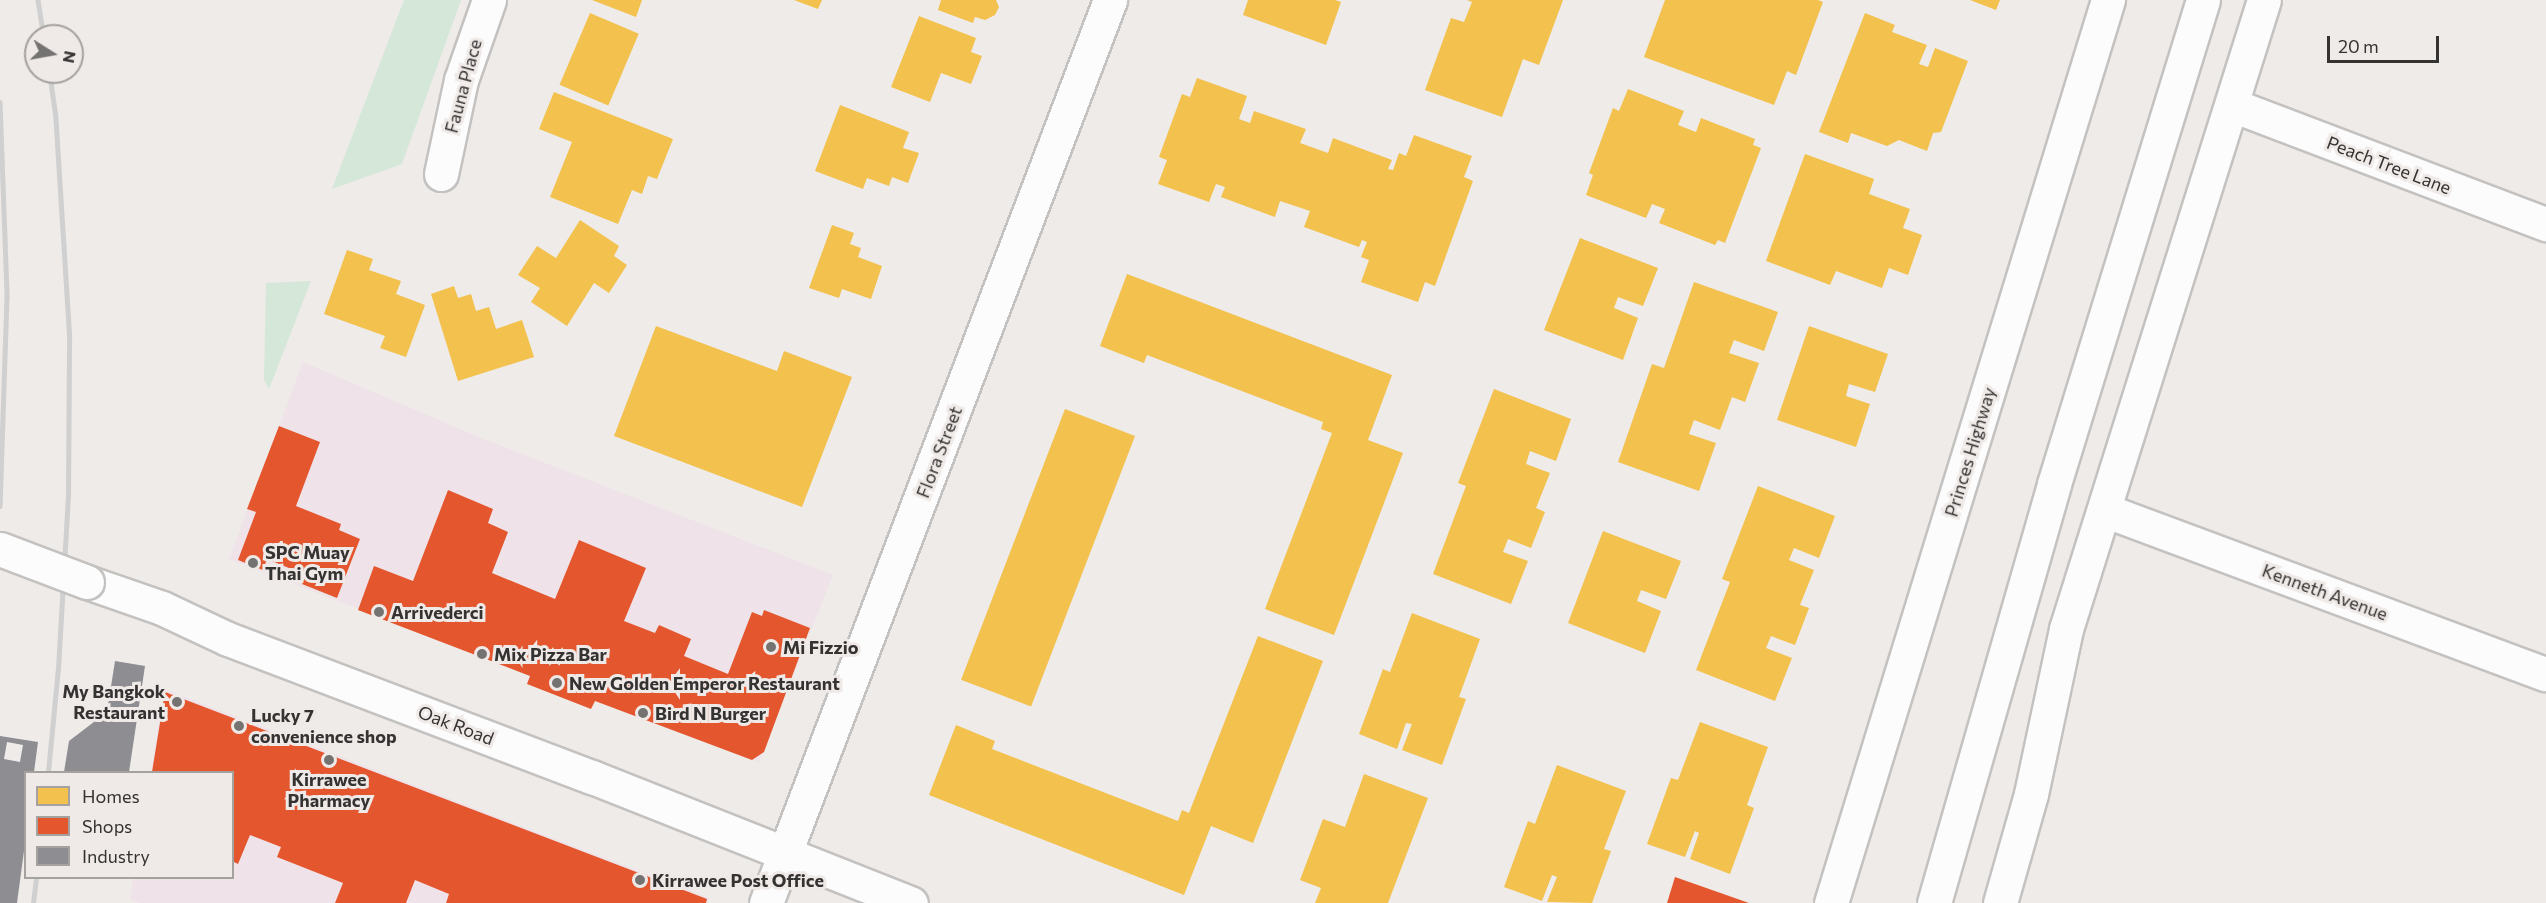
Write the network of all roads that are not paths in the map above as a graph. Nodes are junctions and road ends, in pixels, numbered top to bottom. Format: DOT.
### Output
graph roads {
  1 [pos="489,0"];
  2 [pos="1110,0"];
  3 [pos="2108,0"];
  4 [pos="2204,0"];
  5 [pos="2264,0"];
  6 [pos="2232,105"];
  7 [pos="441,174"];
  8 [pos="2546,224"];
  9 [pos="2104,510"];
  10 [pos="0,549"];
  11 [pos="2546,674"];
  12 [pos="784,853"];
  13 [pos="766,903"];
  14 [pos="911,903"];
  15 [pos="1831,903"];
  16 [pos="1934,903"];
  17 [pos="2000,903"];
  1 -- 7 [label="main road, Fauna Place"];
  2 -- 12 [label="main road, Flora Street"];
  3 -- 15 [label="main road, Princes Highway"];
  4 -- 16 [label="main road"];
  5 -- 6 [label="main road"];
  6 -- 8 [label="main road, Peach Tree Lane"];
  6 -- 9 [label="main road"];
  9 -- 11 [label="main road, Kenneth Avenue"];
  9 -- 17 [label="main road"];
  10 -- 12 [label="main road, Oak Road, bridge"];
  12 -- 13 [label="main road, Flora Street"];
  12 -- 14 [label="main road, Oak Road"];
}
